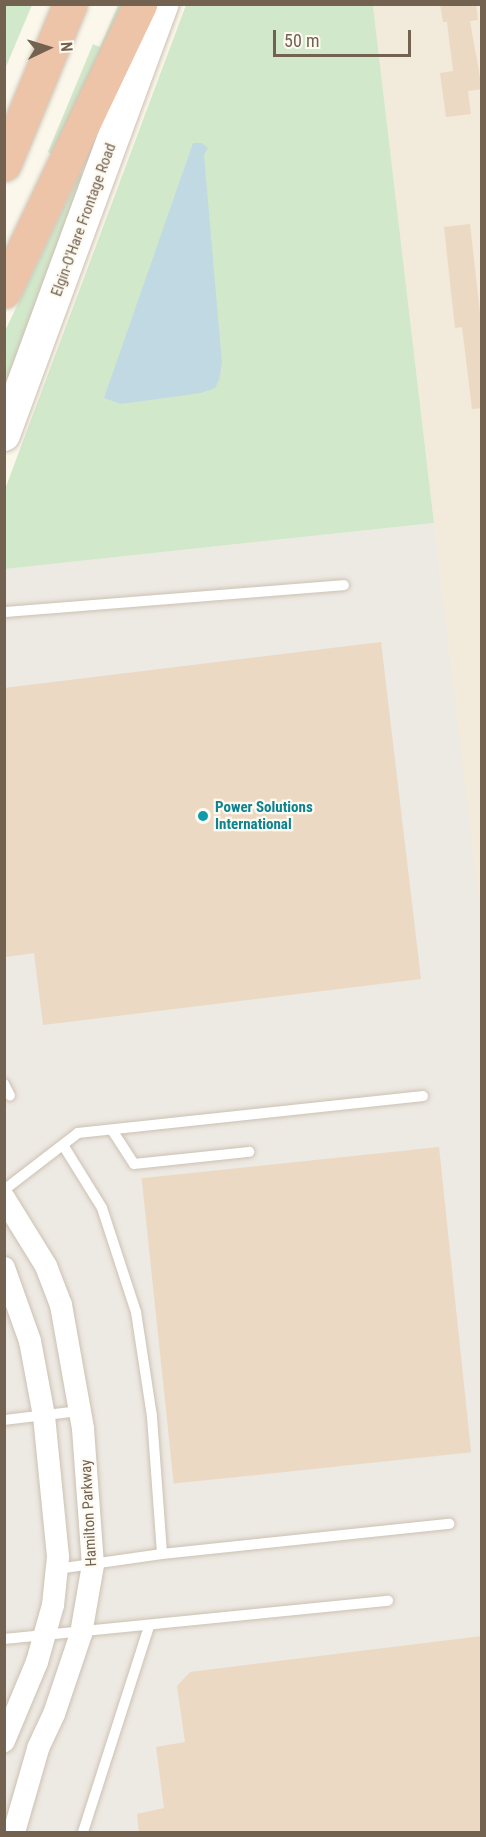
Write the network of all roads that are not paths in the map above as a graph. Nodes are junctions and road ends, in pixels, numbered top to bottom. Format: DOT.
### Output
graph roads {
  1 [pos="70,4"];
  2 [pos="140,4"];
  3 [pos="163,4"];
  4 [pos="4,164"];
  5 [pos="4,291"];
  6 [pos="4,435"];
  7 [pos="344,585"];
  8 [pos="4,612"];
  9 [pos="4,1084"];
  10 [pos="10,1096"];
  11 [pos="423,1096"];
  12 [pos="112,1130"];
  13 [pos="63,1145"];
  14 [pos="249,1152"];
  15 [pos="4,1190"];
  16 [pos="4,1198"];
  17 [pos="4,1268"];
  18 [pos="80,1411"];
  19 [pos="44,1416"];
  20 [pos="4,1420"];
  21 [pos="449,1524"];
  22 [pos="162,1554"];
  23 [pos="93,1565"];
  24 [pos="57,1569"];
  25 [pos="388,1601"];
  26 [pos="149,1627"];
  27 [pos="81,1634"];
  28 [pos="44,1636"];
  29 [pos="4,1639"];
  30 [pos="4,1741"];
  31 [pos="14,1833"];
  32 [pos="83,1833"];
  1 -- 4 [label="highway"];
  2 -- 5 [label="highway"];
  3 -- 6 [label="main road, Elgin-O'Hare Frontage Road"];
  7 -- 8 [label="lane"];
  9 -- 10 [label="lane"];
  11 -- 12 [label="lane"];
  12 -- 13 [label="lane"];
  12 -- 14 [label="lane"];
  13 -- 15 [label="lane"];
  13 -- 22 [label="lane"];
  16 -- 18 [label="street, Hamilton Parkway"];
  17 -- 19 [label="street"];
  18 -- 19 [label="lane"];
  18 -- 23 [label="street, Hamilton Parkway"];
  19 -- 20 [label="lane"];
  19 -- 24 [label="street"];
  21 -- 22 [label="lane"];
  22 -- 23 [label="lane"];
  23 -- 24 [label="lane"];
  23 -- 27 [label="street, Hamilton Parkway"];
  24 -- 28 [label="street"];
  25 -- 26 [label="lane"];
  26 -- 27 [label="lane"];
  26 -- 32 [label="lane"];
  27 -- 28 [label="lane"];
  27 -- 31 [label="street, Hamilton Parkway"];
  28 -- 29 [label="lane"];
  28 -- 30 [label="street"];
}
